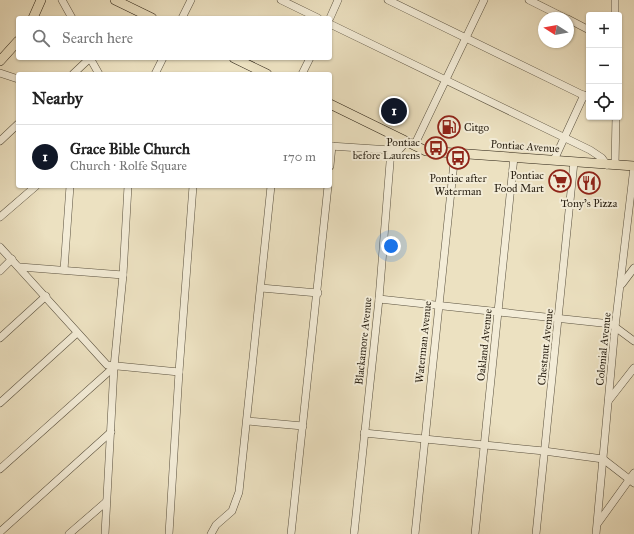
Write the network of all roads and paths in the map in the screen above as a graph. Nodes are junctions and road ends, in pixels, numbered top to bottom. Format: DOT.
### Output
graph roads {
  1 [pos="41,0"];
  2 [pos="62,0"];
  3 [pos="115,0"];
  4 [pos="191,0"];
  5 [pos="281,0"];
  6 [pos="338,0"];
  7 [pos="388,0"];
  8 [pos="484,0"];
  9 [pos="529,0"];
  10 [pos="615,0"];
  11 [pos="553,12"];
  12 [pos="615,12"];
  13 [pos="34,16"];
  14 [pos="71,16"];
  15 [pos="148,16"];
  16 [pos="183,16"];
  17 [pos="314,16"];
  18 [pos="331,16"];
  19 [pos="574,22"];
  20 [pos="332,25"];
  21 [pos="586,28"];
  22 [pos="466,38"];
  23 [pos="16,43"];
  24 [pos="88,60"];
  25 [pos="91,60"];
  26 [pos="162,60"];
  27 [pos="238,60"];
  28 [pos="309,60"];
  29 [pos="0,61"];
  30 [pos="75,72"];
  31 [pos="97,72"];
  32 [pos="156,72"];
  33 [pos="263,72"];
  34 [pos="303,72"];
  35 [pos="0,73"];
  36 [pos="16,78"];
  37 [pos="446,80"];
  38 [pos="586,97"];
  39 [pos="332,105"];
  40 [pos="616,120"];
  41 [pos="16,126"];
  42 [pos="564,138"];
  43 [pos="0,141"];
  44 [pos="410,144"];
  45 [pos="332,146"];
  46 [pos="391,150"];
  47 [pos="455,153"];
  48 [pos="514,157"];
  49 [pos="554,160"];
  50 [pos="574,162"];
  51 [pos="611,165"];
  52 [pos="634,167"];
  53 [pos="34,188"];
  54 [pos="70,188"];
  55 [pos="128,188"];
  56 [pos="193,188"];
  57 [pos="271,188"];
  58 [pos="328,188"];
  59 [pos="0,217"];
  60 [pos="0,247"];
  61 [pos="12,259"];
  62 [pos="20,267"];
  63 [pos="634,268"];
  64 [pos="0,270"];
  65 [pos="64,270"];
  66 [pos="123,275"];
  67 [pos="621,285"];
  68 [pos="261,288"];
  69 [pos="318,294"];
  70 [pos="46,296"];
  71 [pos="379,299"];
  72 [pos="438,304"];
  73 [pos="498,310"];
  74 [pos="559,318"];
  75 [pos="615,327"];
  76 [pos="77,333"];
  77 [pos="0,338"];
  78 [pos="634,341"];
  79 [pos="114,367"];
  80 [pos="634,368"];
  81 [pos="179,372"];
  82 [pos="609,400"];
  83 [pos="0,403"];
  84 [pos="247,421"];
  85 [pos="303,426"];
  86 [pos="110,432"];
  87 [pos="364,433"];
  88 [pos="424,438"];
  89 [pos="484,444"];
  90 [pos="544,451"];
  91 [pos="603,459"];
  92 [pos="0,469"];
  93 [pos="634,473"];
  94 [pos="632,481"];
  95 [pos="106,502"];
  96 [pos="597,524"];
  97 [pos="0,532"];
  98 [pos="69,534"];
  99 [pos="105,534"];
  100 [pos="169,534"];
  101 [pos="211,534"];
  102 [pos="291,534"];
  103 [pos="354,534"];
  104 [pos="415,534"];
  105 [pos="475,534"];
  106 [pos="536,534"];
  107 [pos="596,534"];
  1 -- 13 [label="main road"];
  2 -- 14 [label="street"];
  3 -- 15 [label="main road"];
  4 -- 16 [label="street"];
  5 -- 17 [label="street"];
  6 -- 18 [label="street"];
  7 -- 22 [label="street"];
  8 -- 22 [label="street"];
  9 -- 11 [label="street"];
  10 -- 12 [label="street"];
  19 -- 21 [label="street"];
  20 -- 37 [label="street"];
  22 -- 37 [label="street"];
  22 -- 38 [label="street"];
  23 -- 29 [label="main road"];
  24 -- 30 [label="street"];
  25 -- 31 [label="street"];
  26 -- 32 [label="street"];
  27 -- 33 [label="main road"];
  28 -- 34 [label="street"];
  35 -- 36 [label="street"];
  37 -- 42 [label="street"];
  37 -- 44 [label="street"];
  38 -- 42 [label="street"];
  39 -- 44 [label="main road, Pontiac Avenue"];
  40 -- 51 [label="street"];
  41 -- 43 [label="street"];
  42 -- 49 [label="street"];
  42 -- 51 [label="street"];
  44 -- 46 [label="street"];
  44 -- 47 [label="main road, Pontiac Avenue"];
  45 -- 46 [label="street"];
  46 -- 71 [label="street, Blackamore Avenue"];
  47 -- 48 [label="main road, Pontiac Avenue"];
  47 -- 72 [label="street, Waterman Avenue"];
  48 -- 49 [label="main road, Pontiac Avenue"];
  48 -- 73 [label="street, Oakland Avenue"];
  49 -- 50 [label="main road, Pontiac Avenue"];
  50 -- 51 [label="main road, Pontiac Avenue"];
  50 -- 74 [label="street, Chestnut Avenue"];
  51 -- 52 [label="main road, Pontiac Avenue"];
  52 -- 67 [label="street, Colonial Avenue"];
  53 -- 59 [label="street"];
  54 -- 65 [label="street"];
  55 -- 66 [label="street"];
  56 -- 81 [label="street"];
  57 -- 68 [label="street"];
  58 -- 69 [label="street"];
  60 -- 61 [label="street"];
  61 -- 62 [label="street"];
  61 -- 64 [label="street"];
  62 -- 65 [label="street"];
  62 -- 70 [label="street"];
  63 -- 67 [label="street"];
  65 -- 66 [label="street"];
  66 -- 79 [label="street"];
  67 -- 75 [label="street, Colonial Avenue"];
  68 -- 69 [label="street"];
  68 -- 84 [label="street"];
  69 -- 85 [label="street"];
  70 -- 76 [label="street"];
  70 -- 77 [label="street"];
  71 -- 72 [label="street"];
  71 -- 87 [label="street, Blackamore Avenue"];
  72 -- 73 [label="street"];
  72 -- 88 [label="street, Waterman Avenue"];
  73 -- 74 [label="street"];
  73 -- 89 [label="street, Oakland Avenue"];
  74 -- 75 [label="street"];
  74 -- 90 [label="street, Chestnut Avenue"];
  75 -- 78 [label="street"];
  75 -- 82 [label="street, Colonial Avenue"];
  76 -- 79 [label="street"];
  76 -- 83 [label="street"];
  79 -- 81 [label="street"];
  79 -- 86 [label="street"];
  79 -- 92 [label="street"];
  80 -- 82 [label="street"];
  81 -- 100 [label="street"];
  82 -- 91 [label="street, Colonial Avenue"];
  84 -- 85 [label="street"];
  84 -- 101 [label="street"];
  85 -- 102 [label="street"];
  86 -- 95 [label="street"];
  86 -- 97 [label="street"];
  87 -- 88 [label="street"];
  87 -- 103 [label="street, Blackamore Avenue"];
  88 -- 89 [label="street"];
  88 -- 104 [label="street, Waterman Avenue"];
  89 -- 90 [label="street"];
  89 -- 105 [label="street, Oakland Avenue"];
  90 -- 91 [label="street"];
  90 -- 106 [label="street, Chestnut Avenue"];
  91 -- 94 [label="street"];
  91 -- 96 [label="street, Colonial Avenue"];
  93 -- 94 [label="street"];
  94 -- 96 [label="street"];
  95 -- 98 [label="street"];
  95 -- 99 [label="street"];
  96 -- 107 [label="street, Colonial Avenue"];
}
